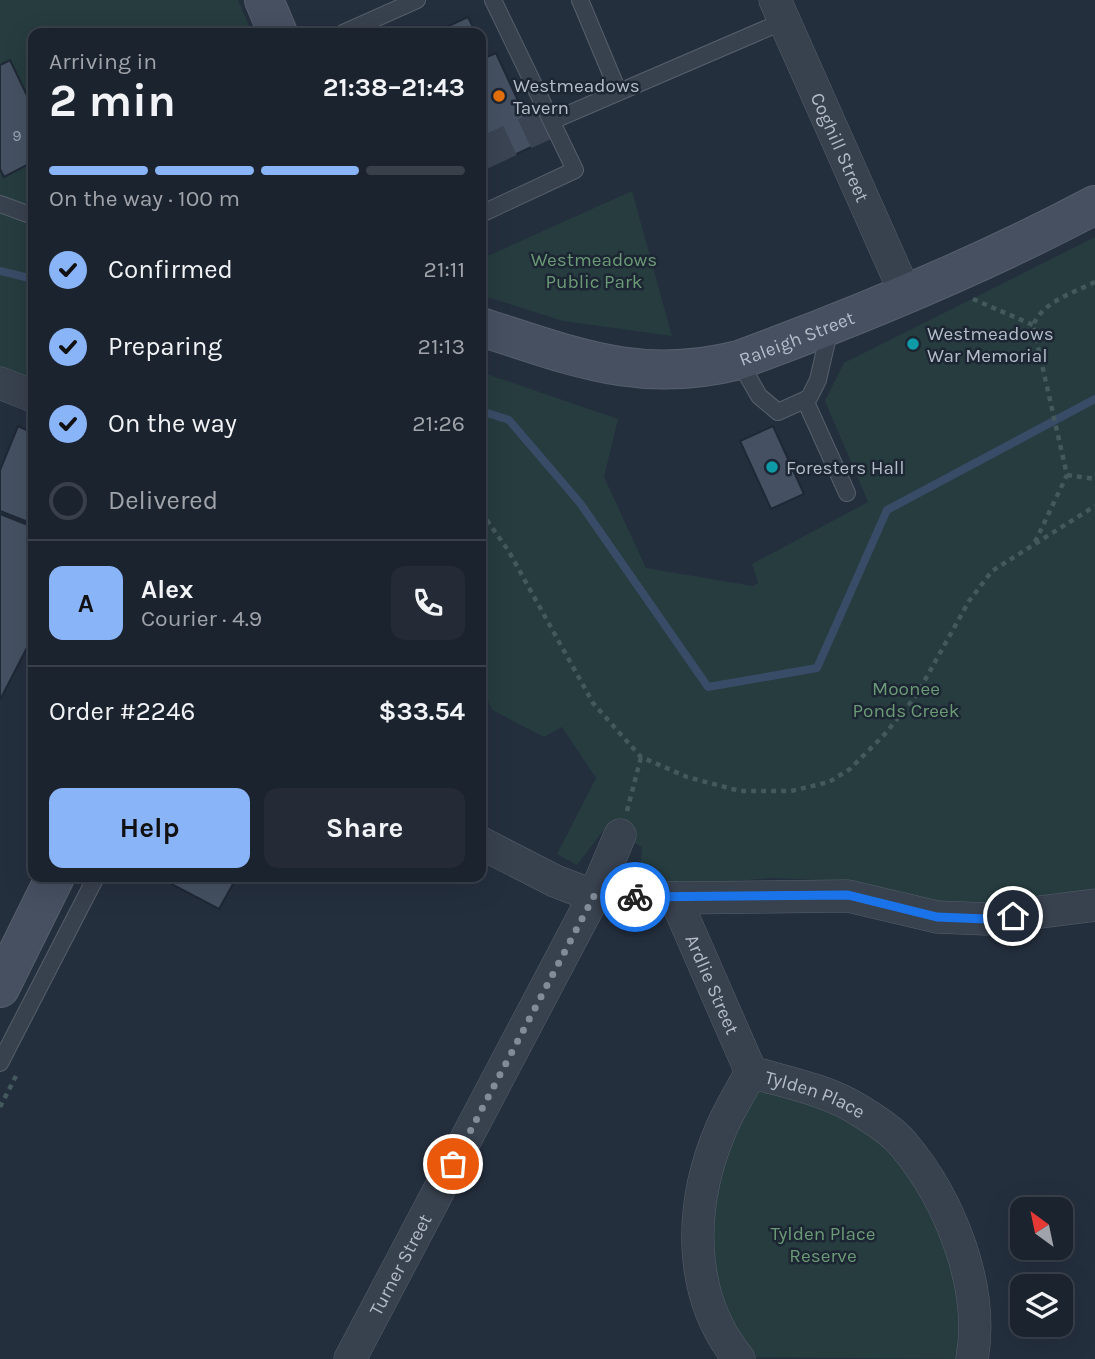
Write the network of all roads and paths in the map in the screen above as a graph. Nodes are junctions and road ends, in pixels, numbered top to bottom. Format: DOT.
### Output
graph roads {
  1 [pos="264,0"];
  2 [pos="417,0"];
  3 [pos="493,0"];
  4 [pos="580,0"];
  5 [pos="779,10"];
  6 [pos="276,28"];
  7 [pos="353,28"];
  8 [pos="618,91"];
  9 [pos="552,121"];
  10 [pos="0,204"];
  11 [pos="1095,205"];
  12 [pos="486,212"];
  13 [pos="28,214"];
  14 [pos="1095,282"];
  15 [pos="922,288"];
  16 [pos="831,325"];
  17 [pos="1033,325"];
  18 [pos="486,328"];
  19 [pos="739,360"];
  20 [pos="0,383"];
  21 [pos="28,394"];
  22 [pos="805,400"];
  23 [pos="1067,475"];
  24 [pos="1095,478"];
  25 [pos="847,493"];
  26 [pos="1095,506"];
  27 [pos="486,519"];
  28 [pos="1035,543"];
  29 [pos="640,757"];
  30 [pos="620,835"];
  31 [pos="486,846"];
  32 [pos="53,882"];
  33 [pos="93,882"];
  34 [pos="594,896"];
  35 [pos="675,898"];
  36 [pos="1095,905"];
  37 [pos="0,988"];
  38 [pos="0,1063"];
  39 [pos="751,1072"];
  40 [pos="350,1359"];
  41 [pos="739,1359"];
  42 [pos="972,1359"];
  1 -- 6 [label="street"];
  2 -- 7 [label="lane"];
  3 -- 9 [label="lane"];
  4 -- 8 [label="lane"];
  5 -- 8 [label="lane"];
  5 -- 15 [label="street, Coghill Street"];
  8 -- 9 [label="lane"];
  9 -- 12 [label="lane"];
  10 -- 13 [label="lane"];
  11 -- 15 [label="street, Raleigh Street"];
  14 -- 17 [label="path"];
  15 -- 16 [label="street, Raleigh Street"];
  15 -- 17 [label="path"];
  16 -- 19 [label="street, Raleigh Street"];
  16 -- 22 [label="lane"];
  17 -- 23 [label="path"];
  18 -- 19 [label="street, Raleigh Street"];
  19 -- 22 [label="lane"];
  20 -- 21 [label="street"];
  22 -- 25 [label="lane"];
  23 -- 24 [label="path"];
  23 -- 28 [label="path"];
  26 -- 28 [label="path"];
  27 -- 29 [label="path"];
  28 -- 29 [label="path"];
  29 -- 30 [label="path"];
  30 -- 34 [label="street, Turner Street"];
  31 -- 34 [label="street"];
  32 -- 37 [label="street"];
  33 -- 38 [label="lane"];
  34 -- 35 [label="street"];
  34 -- 40 [label="street, Turner Street"];
  35 -- 36 [label="street"];
  35 -- 39 [label="street, Ardlie Street"];
  39 -- 41 [label="street, Tylden Place"];
  39 -- 42 [label="street, Tylden Place"];
}
